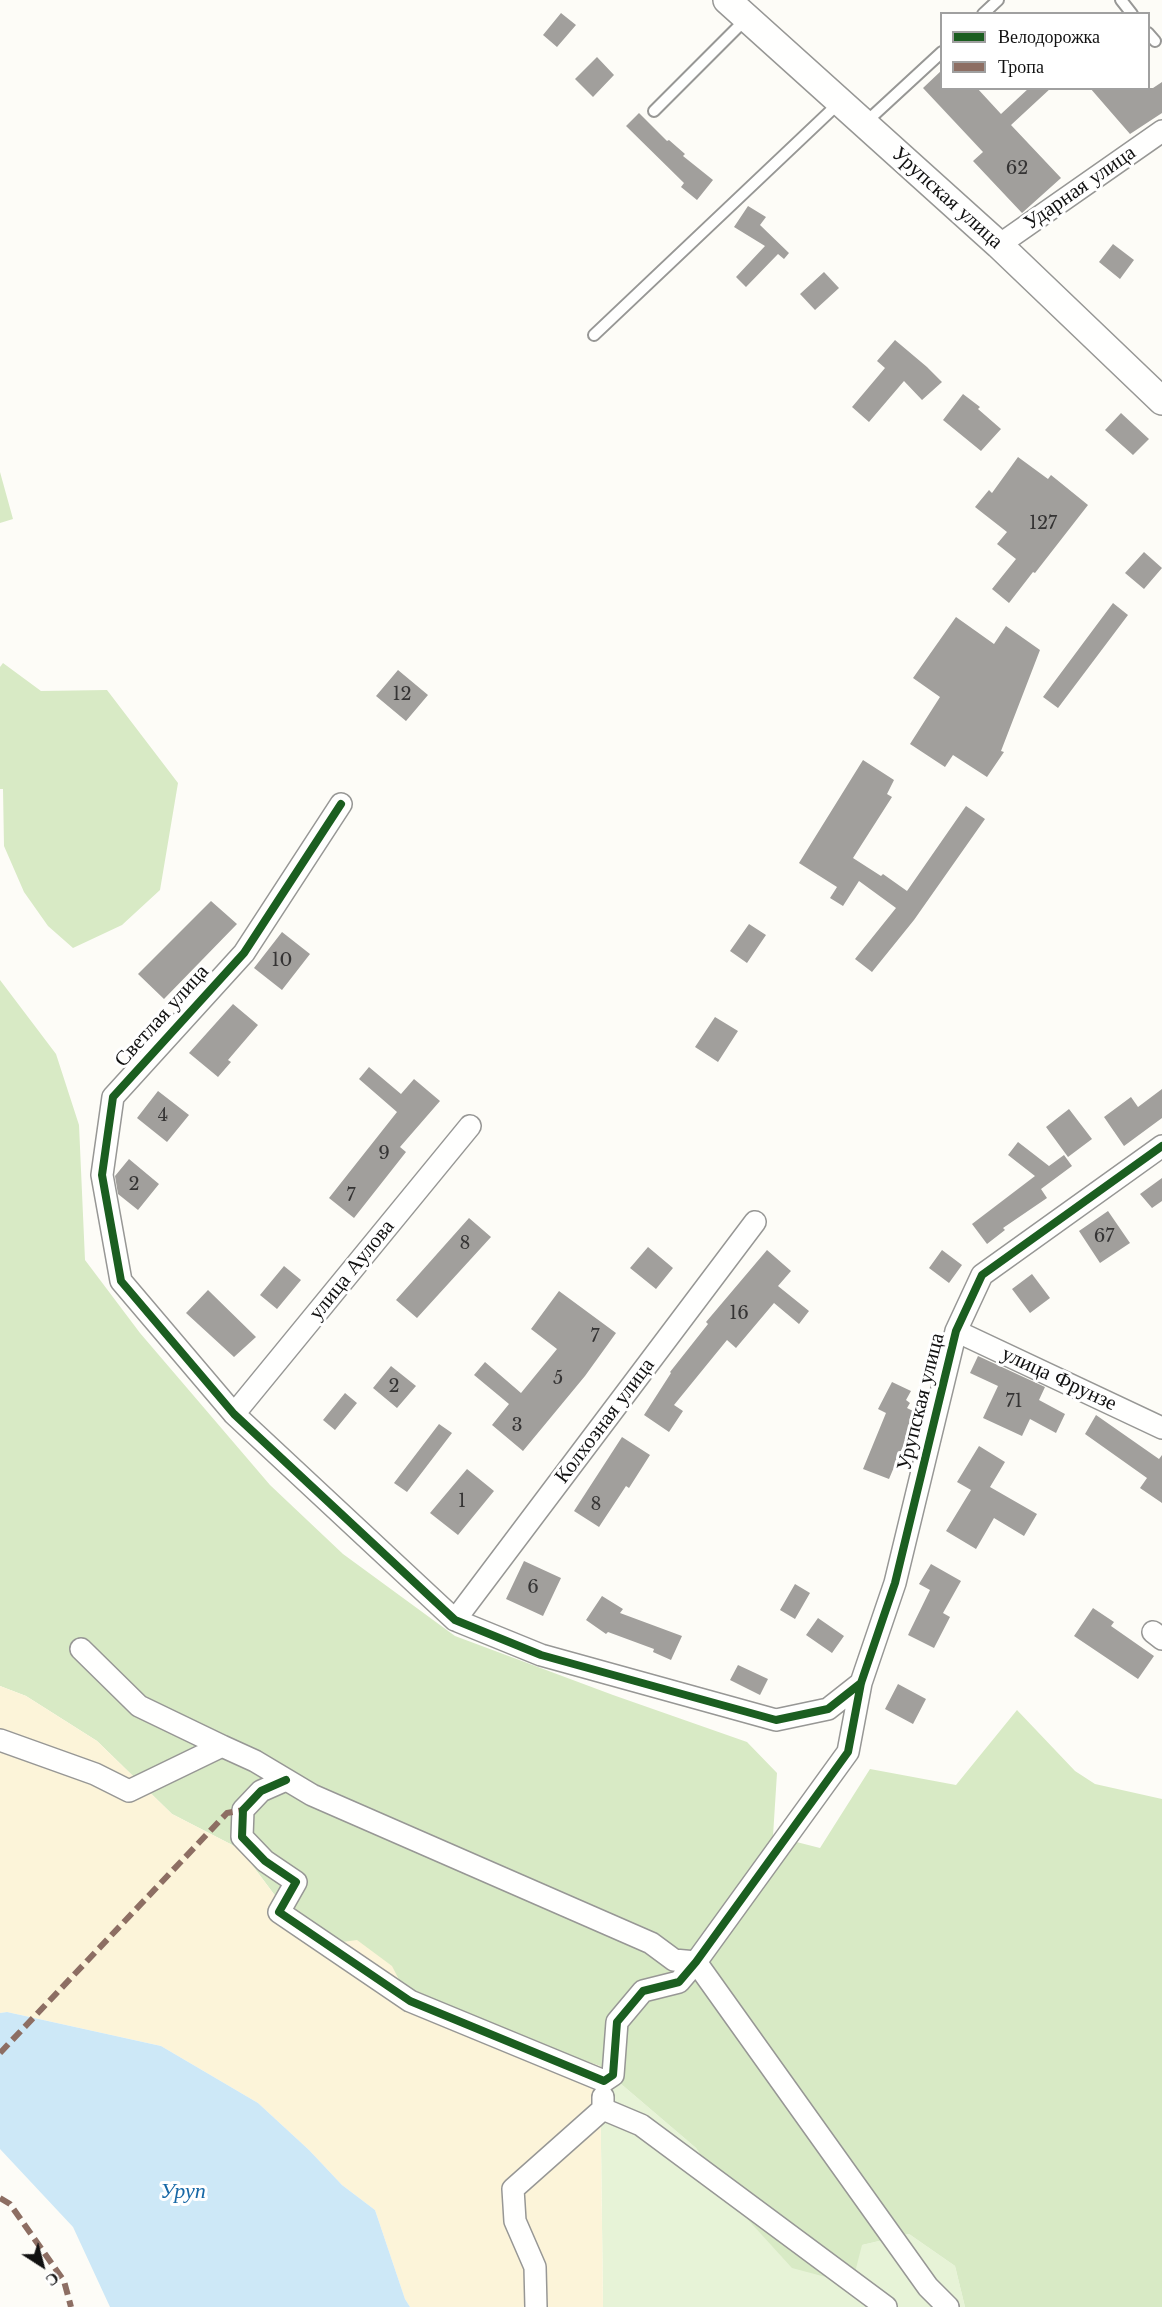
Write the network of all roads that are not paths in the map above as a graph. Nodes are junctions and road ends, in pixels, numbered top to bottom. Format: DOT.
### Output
graph roads {
  1 [pos="998,0"];
  2 [pos="1121,0"];
  3 [pos="737,9"];
  4 [pos="985,12"];
  5 [pos="1130,12"];
  6 [pos="940,54"];
  7 [pos="840,102"];
  8 [pos="654,111"];
  9 [pos="864,124"];
  10 [pos="1162,131"];
  11 [pos="999,245"];
  12 [pos="594,335"];
  13 [pos="1162,401"];
  14 [pos="341,804"];
  15 [pos="470,1126"];
  16 [pos="1162,1146"];
  17 [pos="755,1222"];
  18 [pos="956,1331"];
  19 [pos="234,1414"];
  20 [pos="1162,1428"];
  21 [pos="455,1620"];
  22 [pos="81,1649"];
  23 [pos="861,1683"];
  24 [pos="0,1740"];
  25 [pos="222,1746"];
  26 [pos="286,1780"];
  27 [pos="696,1962"];
  28 [pos="604,2081"];
  29 [pos="603,2109"];
  30 [pos="536,2307"];
  31 [pos="886,2307"];
  32 [pos="948,2307"];
  1 -- 4 [label="lane"];
  2 -- 5 [label="lane"];
  3 -- 7 [label="street, Урупская улица"];
  3 -- 8 [label="lane"];
  6 -- 9 [label="lane"];
  7 -- 9 [label="street, Урупская улица"];
  7 -- 12 [label="lane"];
  9 -- 11 [label="street, Урупская улица"];
  10 -- 11 [label="street, Ударная улица"];
  11 -- 13 [label="street, Урупская улица"];
  14 -- 19 [label="street, Светлая улица"];
  15 -- 19 [label="street, улица Аулова"];
  16 -- 18 [label="street, Урупская улица"];
  17 -- 21 [label="street, Колхозная улица"];
  18 -- 20 [label="street, улица Фрунзе"];
  18 -- 23 [label="street, Урупская улица"];
  19 -- 21 [label="street"];
  21 -- 23 [label="street"];
  22 -- 25 [label="street"];
  23 -- 27 [label="street, Урупская улица"];
  24 -- 25 [label="street"];
  25 -- 26 [label="street"];
  26 -- 27 [label="street"];
  26 -- 28 [label="street"];
  27 -- 28 [label="street, Урупская улица"];
  27 -- 32 [label="street"];
  28 -- 29 [label="street"];
  29 -- 30 [label="street"];
  29 -- 31 [label="street"];
}
